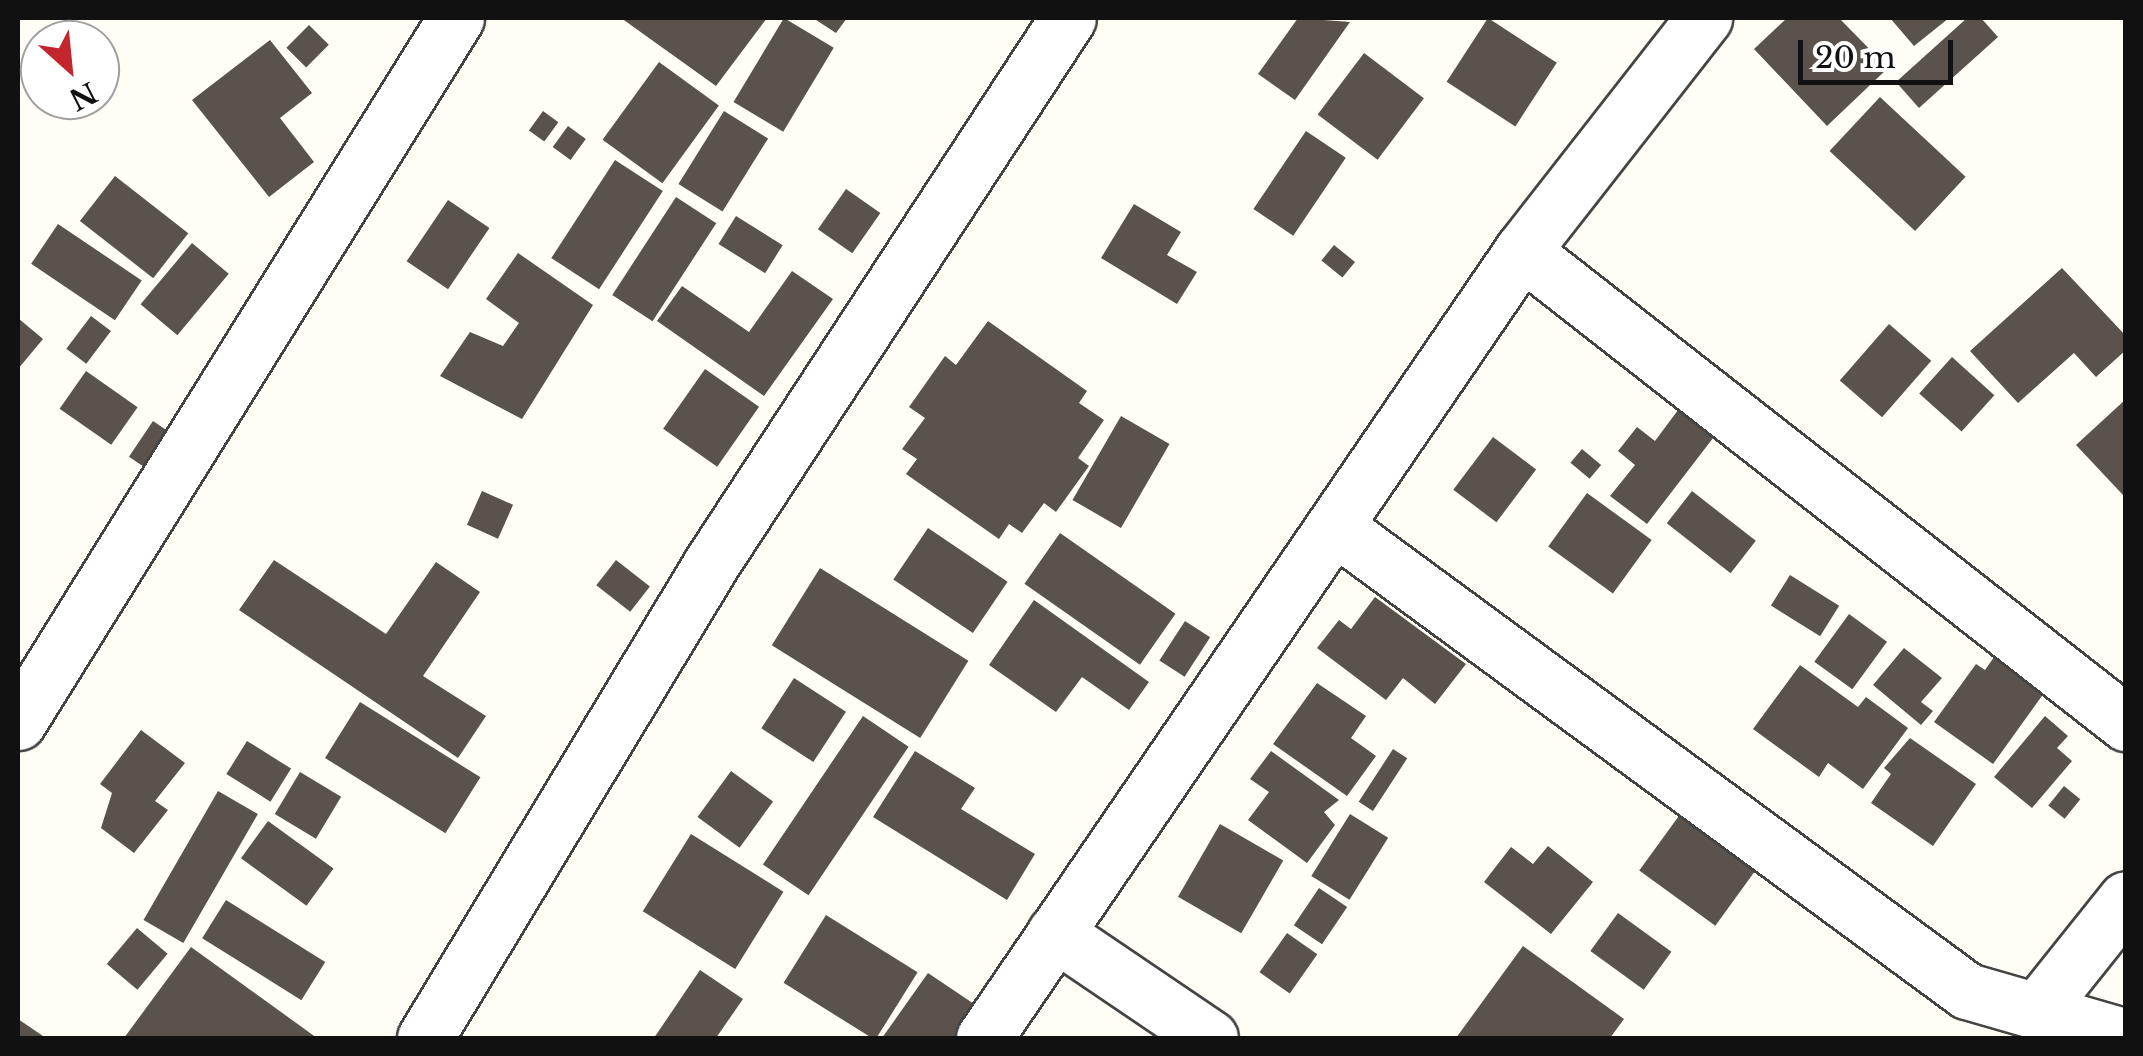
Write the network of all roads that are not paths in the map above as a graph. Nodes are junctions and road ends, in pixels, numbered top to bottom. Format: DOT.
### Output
graph roads {
  1 [pos="456,18"];
  2 [pos="1068,18"];
  3 [pos="1704,18"];
  4 [pos="1522,251"];
  5 [pos="1334,526"];
  6 [pos="18,722"];
  7 [pos="2126,722"];
  8 [pos="2126,899"];
  9 [pos="1055,933"];
  10 [pos="2039,1008"];
  11 [pos="2126,1036"];
  12 [pos="424,1038"];
  13 [pos="984,1038"];
  14 [pos="1210,1038"];
  1 -- 6 [label="street"];
  2 -- 12 [label="street"];
  3 -- 4 [label="street"];
  4 -- 5 [label="street"];
  4 -- 7 [label="street"];
  5 -- 9 [label="street"];
  5 -- 10 [label="street"];
  8 -- 10 [label="street"];
  9 -- 13 [label="street"];
  9 -- 14 [label="street"];
  10 -- 11 [label="street"];
}
